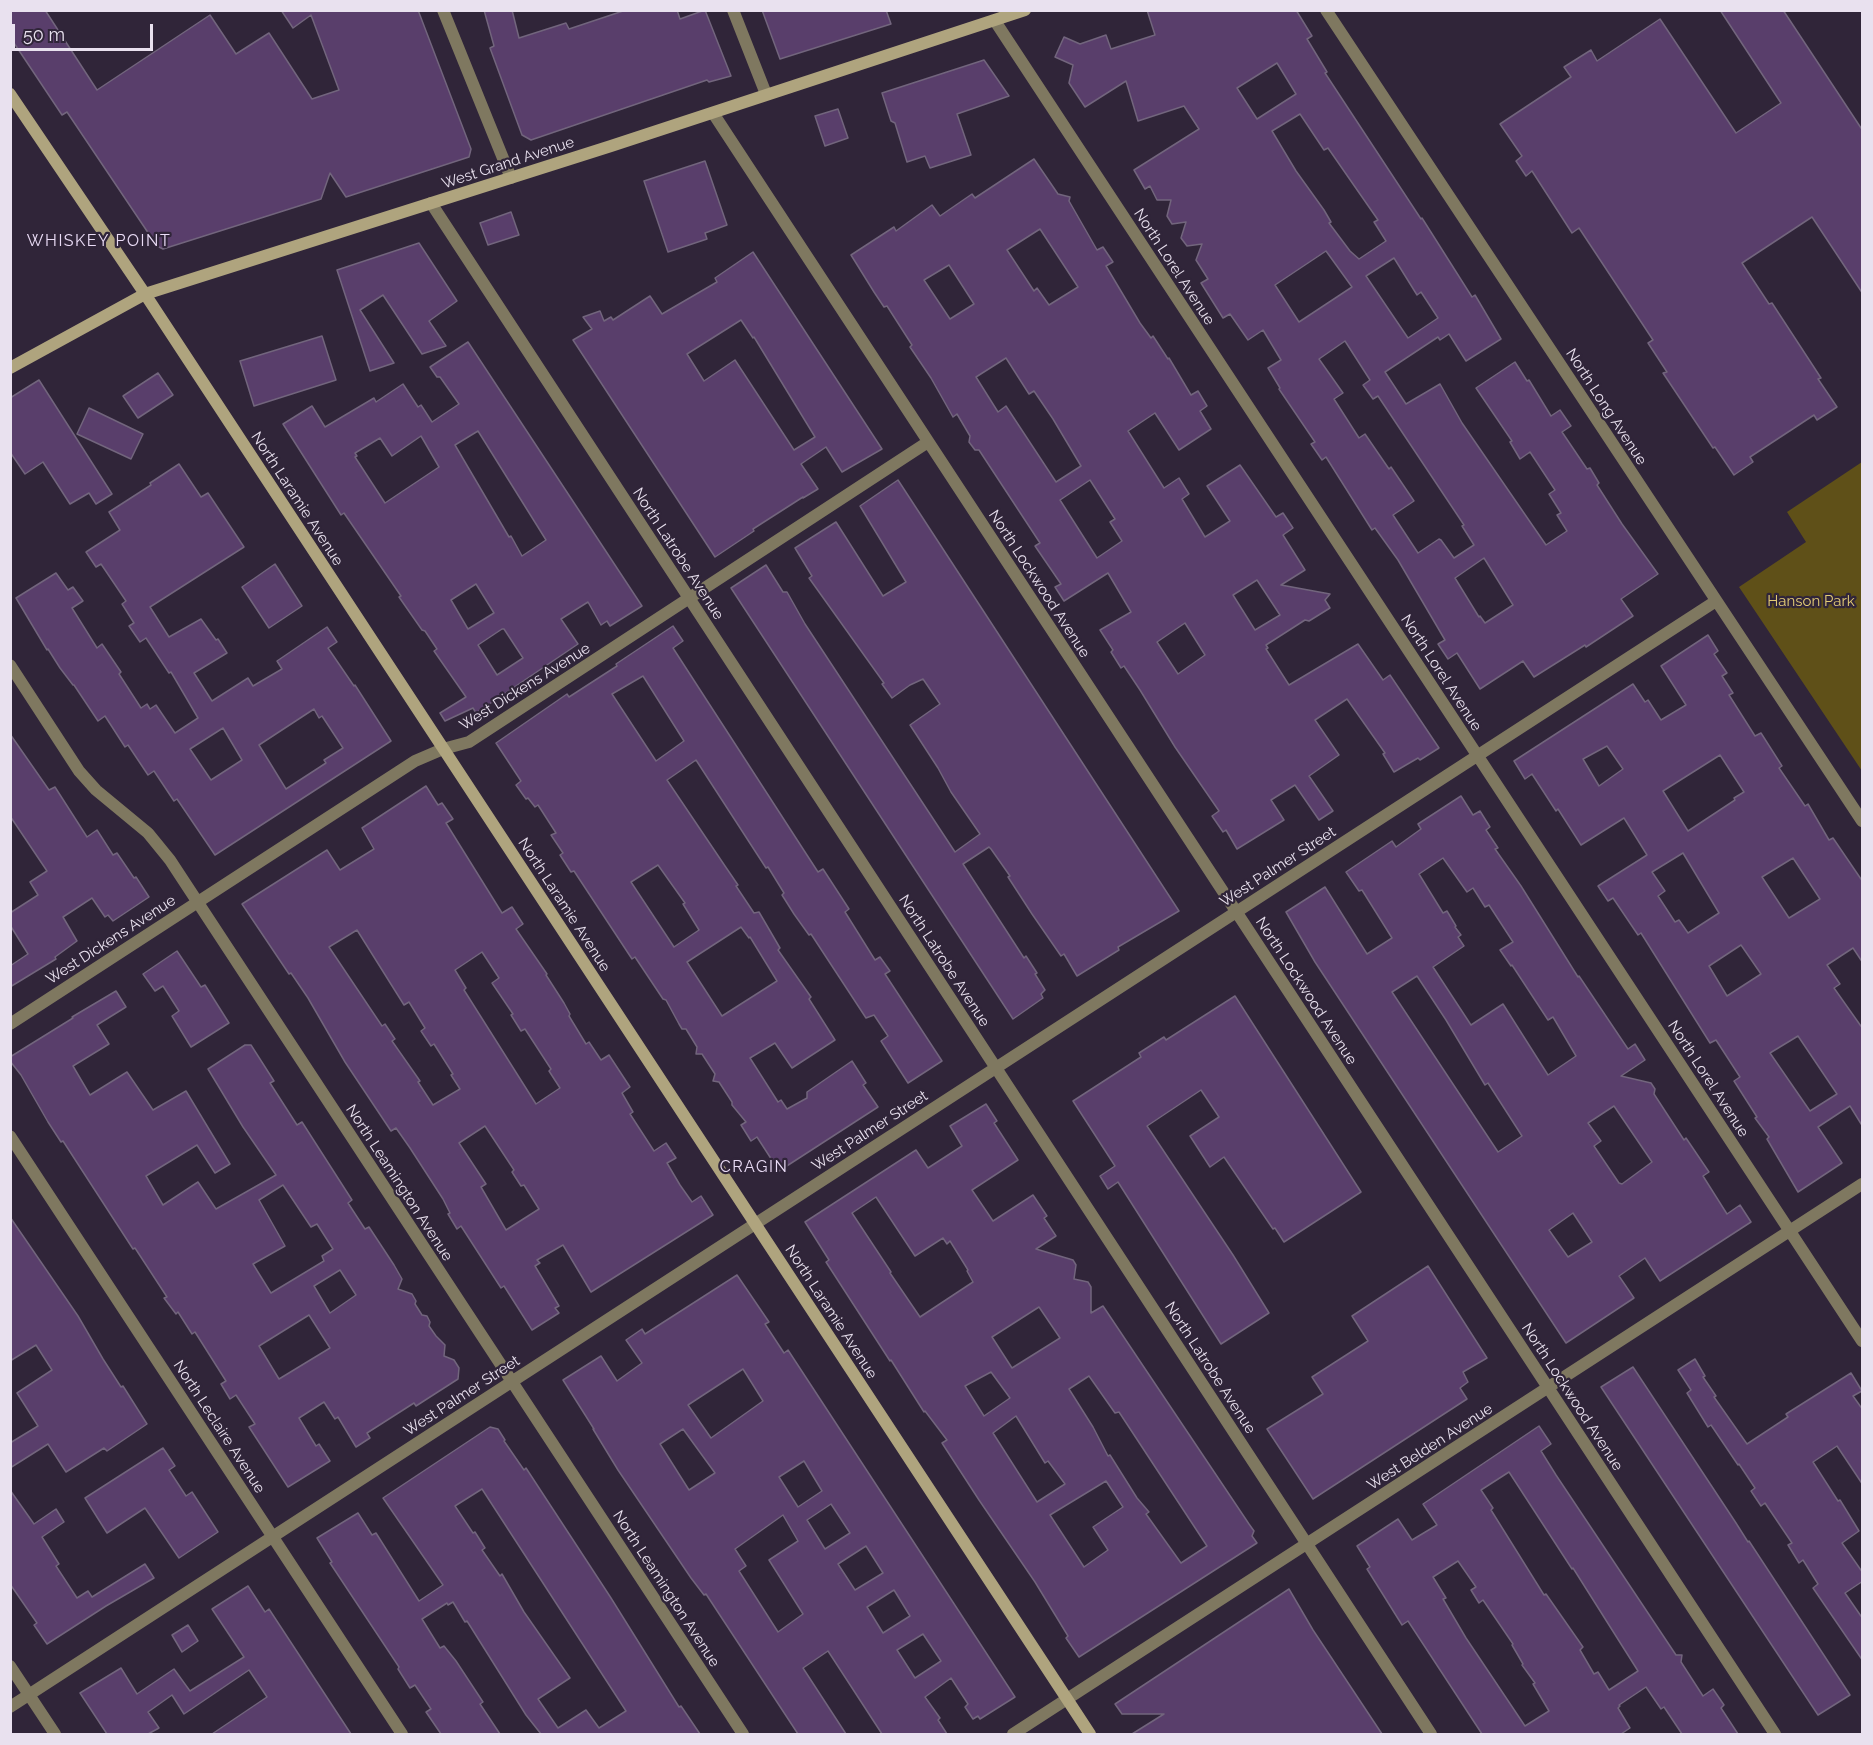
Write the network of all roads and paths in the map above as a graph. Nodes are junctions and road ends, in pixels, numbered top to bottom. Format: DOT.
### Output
graph roads {
  1 [pos="443,10"];
  2 [pos="733,10"];
  3 [pos="1025,10"];
  4 [pos="1326,10"];
  5 [pos="995,21"];
  6 [pos="10,94"];
  7 [pos="766,94"];
  8 [pos="712,113"];
  9 [pos="511,178"];
  10 [pos="431,203"];
  11 [pos="145,294"];
  12 [pos="10,368"];
  13 [pos="928,442"];
  14 [pos="689,599"];
  15 [pos="1716,601"];
  16 [pos="10,665"];
  17 [pos="443,749"];
  18 [pos="1478,756"];
  19 [pos="1863,820"];
  20 [pos="198,902"];
  21 [pos="1236,912"];
  22 [pos="10,1024"];
  23 [pos="996,1068"];
  24 [pos="10,1136"];
  25 [pos="1863,1184"];
  26 [pos="755,1224"];
  27 [pos="1790,1231"];
  28 [pos="1863,1341"];
  29 [pos="512,1381"];
  30 [pos="1548,1388"];
  31 [pos="273,1537"];
  32 [pos="1307,1544"];
  33 [pos="10,1666"];
  34 [pos="29,1695"];
  35 [pos="1067,1700"];
  36 [pos="10,1707"];
  37 [pos="55,1734"];
  38 [pos="402,1734"];
  39 [pos="743,1734"];
  40 [pos="1013,1734"];
  41 [pos="1090,1734"];
  42 [pos="1431,1734"];
  43 [pos="1775,1734"];
  1 -- 9 [label="street"];
  2 -- 7 [label="street"];
  3 -- 5 [label="street, West Grand Avenue"];
  4 -- 15 [label="street, North Long Avenue"];
  5 -- 7 [label="street, West Grand Avenue"];
  5 -- 18 [label="street, North Lorel Avenue"];
  6 -- 11 [label="street, North Laramie Avenue"];
  7 -- 8 [label="street, West Grand Avenue"];
  8 -- 9 [label="street, West Grand Avenue"];
  8 -- 13 [label="street, North Lockwood Avenue"];
  9 -- 10 [label="street, West Grand Avenue"];
  10 -- 11 [label="street, West Grand Avenue"];
  10 -- 14 [label="street, North Latrobe Avenue"];
  11 -- 12 [label="street, West Grand Avenue"];
  11 -- 17 [label="street, North Laramie Avenue"];
  13 -- 14 [label="street, West Dickens Avenue"];
  13 -- 21 [label="street, North Lockwood Avenue"];
  14 -- 17 [label="street, West Dickens Avenue"];
  14 -- 23 [label="street, North Latrobe Avenue"];
  15 -- 18 [label="street, West Palmer Street"];
  15 -- 19 [label="street, North Long Avenue"];
  16 -- 20 [label="street, North Leamington Avenue"];
  17 -- 20 [label="street, West Dickens Avenue"];
  17 -- 26 [label="street, North Laramie Avenue"];
  18 -- 21 [label="street, West Palmer Street"];
  18 -- 27 [label="street, North Lorel Avenue"];
  20 -- 22 [label="street, West Dickens Avenue"];
  20 -- 29 [label="street, North Leamington Avenue"];
  21 -- 23 [label="street, West Palmer Street"];
  21 -- 30 [label="street, North Lockwood Avenue"];
  23 -- 26 [label="street, West Palmer Street"];
  23 -- 32 [label="street, North Latrobe Avenue"];
  24 -- 31 [label="street, North Leclaire Avenue"];
  25 -- 27 [label="street, West Belden Avenue"];
  26 -- 29 [label="street, West Palmer Street"];
  26 -- 35 [label="street, North Laramie Avenue"];
  27 -- 28 [label="street, North Lorel Avenue"];
  27 -- 30 [label="street, West Belden Avenue"];
  29 -- 31 [label="street, West Palmer Street"];
  29 -- 39 [label="street, North Leamington Avenue"];
  30 -- 32 [label="street, West Belden Avenue"];
  30 -- 43 [label="street, North Lockwood Avenue"];
  31 -- 34 [label="street, West Palmer Street"];
  31 -- 38 [label="street, North Leclaire Avenue"];
  32 -- 35 [label="street, West Belden Avenue"];
  32 -- 42 [label="street, North Latrobe Avenue"];
  33 -- 34 [label="street"];
  34 -- 36 [label="street, West Palmer Street"];
  34 -- 37 [label="street"];
  35 -- 40 [label="street, West Belden Avenue"];
  35 -- 41 [label="street, North Laramie Avenue"];
}
